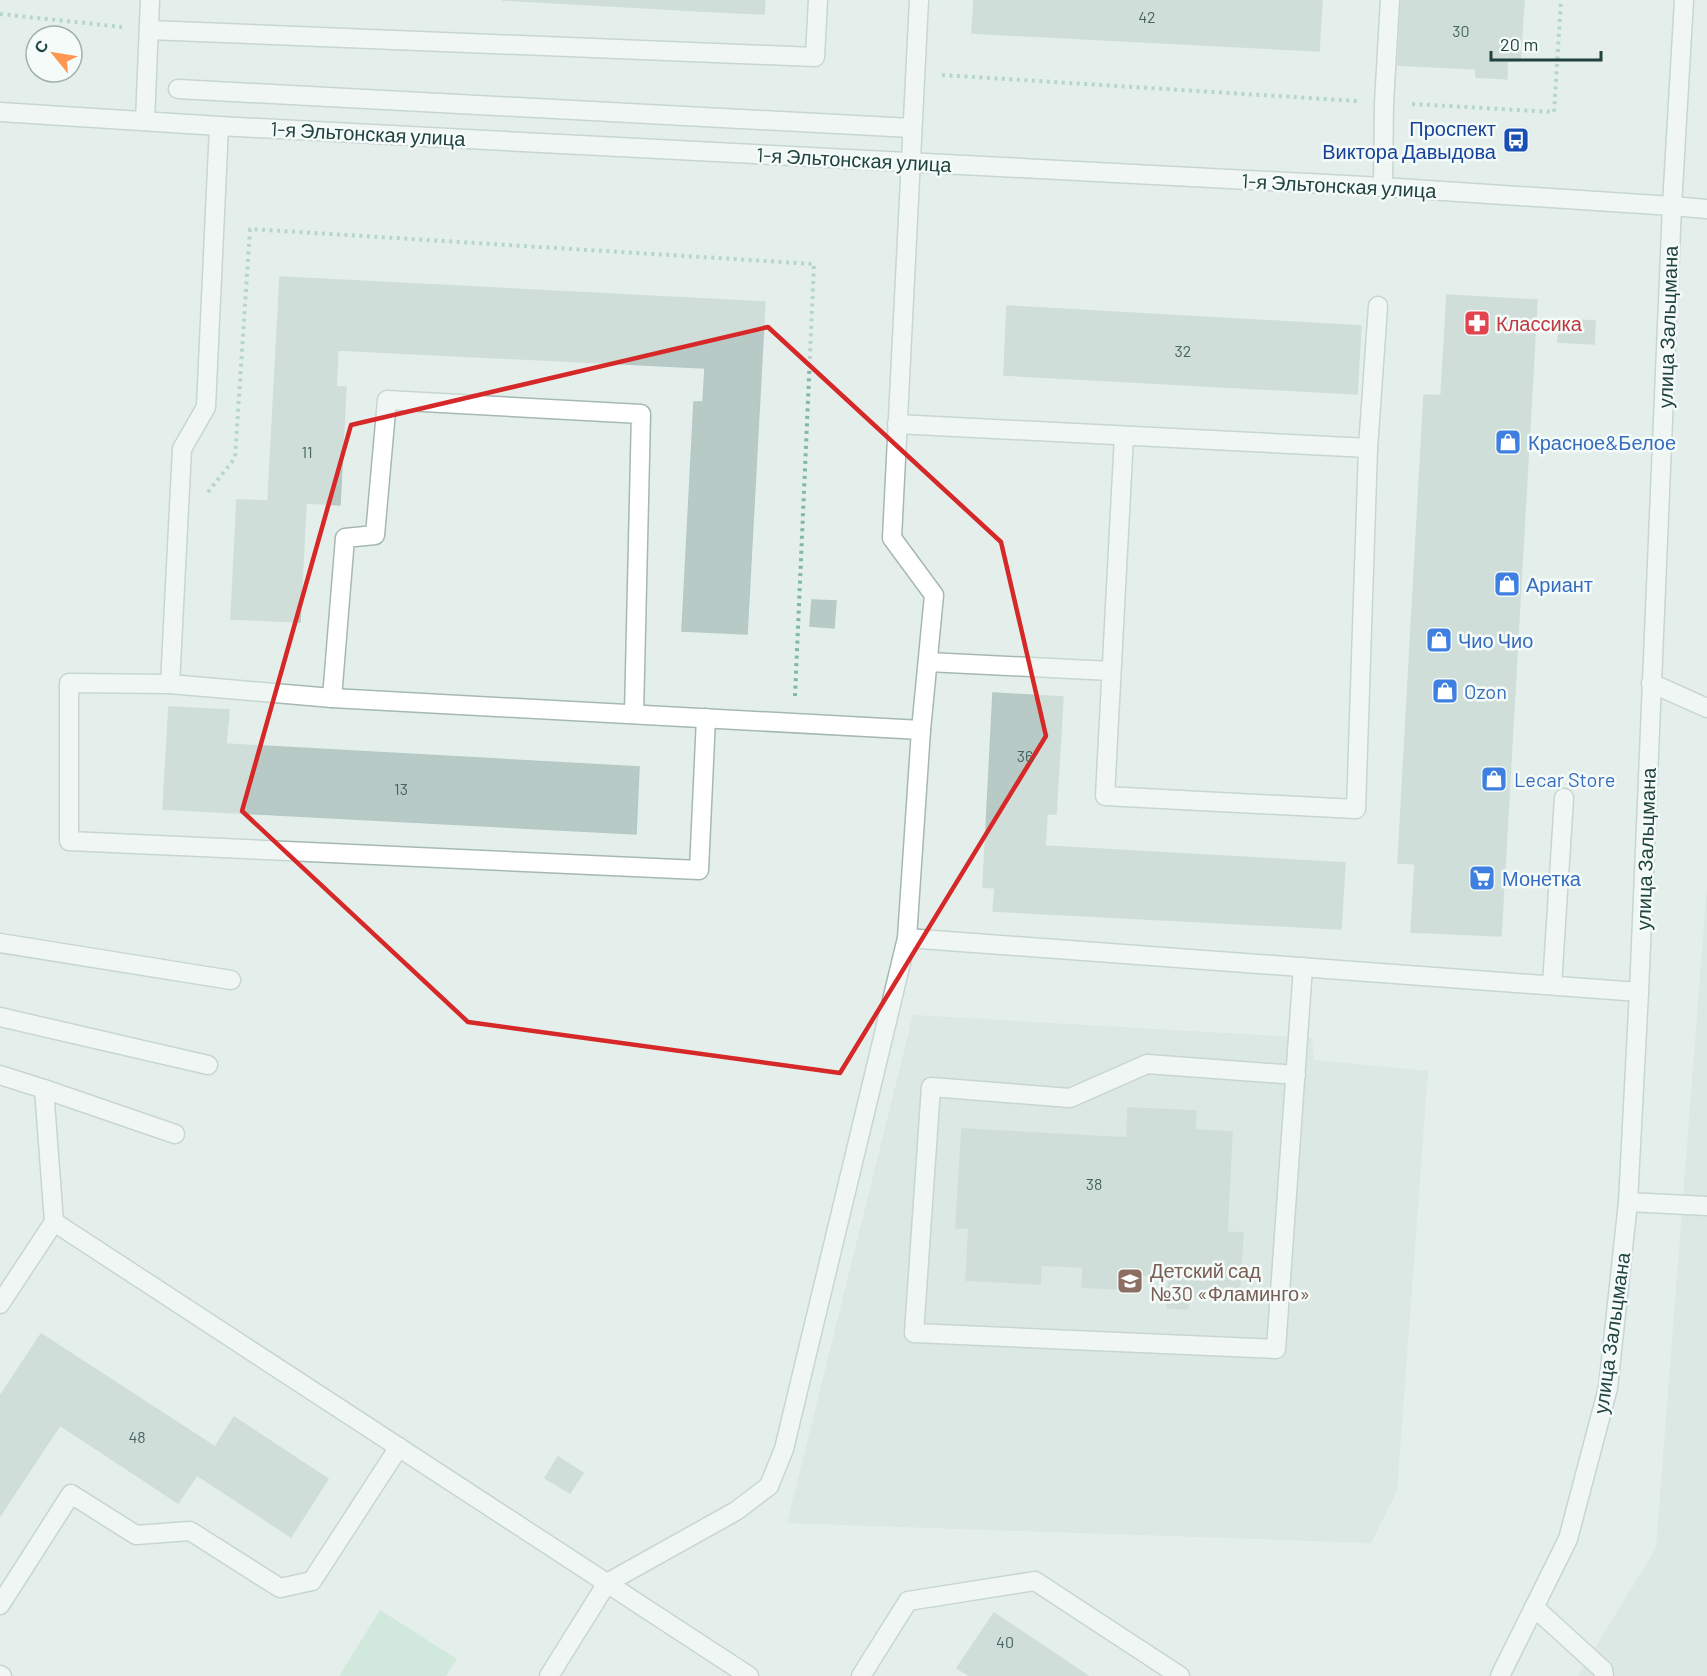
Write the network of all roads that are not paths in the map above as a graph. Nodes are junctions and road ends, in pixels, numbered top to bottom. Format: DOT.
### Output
graph roads {
  1 [pos="150,0"];
  2 [pos="818,0"];
  3 [pos="919,0"];
  4 [pos="1390,0"];
  5 [pos="1684,0"];
  6 [pos="148,30"];
  7 [pos="178,89"];
  8 [pos="0,112"];
  9 [pos="145,121"];
  10 [pos="219,126"];
  11 [pos="911,128"];
  12 [pos="910,162"];
  13 [pos="1383,187"];
  14 [pos="1672,206"];
  15 [pos="1707,208"];
  16 [pos="1378,306"];
  17 [pos="897,424"];
  18 [pos="1124,436"];
  19 [pos="1368,448"];
  20 [pos="928,662"];
  21 [pos="1111,671"];
  22 [pos="1651,683"];
  23 [pos="170,684"];
  24 [pos="332,698"];
  25 [pos="1707,708"];
  26 [pos="634,714"];
  27 [pos="705,718"];
  28 [pos="921,730"];
  29 [pos="1564,798"];
  30 [pos="907,938"];
  31 [pos="0,943"];
  32 [pos="1304,967"];
  33 [pos="231,980"];
  34 [pos="1552,986"];
  35 [pos="1639,992"];
  36 [pos="0,1017"];
  37 [pos="208,1065"];
  38 [pos="0,1075"];
  39 [pos="1296,1075"];
  40 [pos="44,1089"];
  41 [pos="175,1134"];
  42 [pos="1628,1202"];
  43 [pos="1707,1206"];
  44 [pos="54,1222"];
  45 [pos="0,1304"];
  46 [pos="399,1447"];
  47 [pos="607,1583"];
  48 [pos="0,1605"];
  49 [pos="1534,1607"];
  50 [pos="863,1675"];
  51 [pos="549,1676"];
  52 [pos="749,1676"];
  53 [pos="1180,1676"];
  54 [pos="1500,1676"];
  55 [pos="1604,1676"];
  1 -- 6 [label="street"];
  2 -- 6 [label="street"];
  3 -- 11 [label="street"];
  4 -- 13 [label="street"];
  5 -- 14 [label="street, улица Зальцмана"];
  6 -- 9 [label="street"];
  7 -- 11 [label="street"];
  8 -- 9 [label="street, 1-я Эльтонская улица"];
  9 -- 10 [label="street, 1-я Эльтонская улица"];
  10 -- 12 [label="street, 1-я Эльтонская улица"];
  10 -- 23 [label="street"];
  11 -- 12 [label="street"];
  12 -- 13 [label="street, 1-я Эльтонская улица"];
  12 -- 17 [label="street"];
  13 -- 14 [label="street, 1-я Эльтонская улица"];
  14 -- 15 [label="street, 1-я Эльтонская улица"];
  14 -- 22 [label="street, улица Зальцмана"];
  16 -- 19 [label="street"];
  17 -- 18 [label="street"];
  17 -- 20 [label="street"];
  18 -- 19 [label="street"];
  18 -- 21 [label="street"];
  19 -- 21 [label="street"];
  20 -- 21 [label="street"];
  20 -- 28 [label="street"];
  22 -- 25 [label="street"];
  22 -- 35 [label="street, улица Зальцмана"];
  23 -- 24 [label="street"];
  23 -- 27 [label="street"];
  24 -- 26 [label="street"];
  24 -- 26 [label="street"];
  26 -- 27 [label="street"];
  27 -- 28 [label="street"];
  28 -- 30 [label="street"];
  29 -- 34 [label="street"];
  30 -- 32 [label="street"];
  30 -- 47 [label="street"];
  31 -- 33 [label="street"];
  32 -- 34 [label="street"];
  32 -- 39 [label="street"];
  34 -- 35 [label="street"];
  35 -- 42 [label="street, улица Зальцмана"];
  36 -- 37 [label="street"];
  38 -- 40 [label="street"];
  39 -- 39 [label="street"];
  40 -- 41 [label="street"];
  40 -- 44 [label="street"];
  42 -- 43 [label="street"];
  42 -- 49 [label="street, улица Зальцмана"];
  44 -- 45 [label="street"];
  44 -- 46 [label="street"];
  46 -- 47 [label="street"];
  46 -- 48 [label="street"];
  47 -- 51 [label="street"];
  47 -- 52 [label="street"];
  49 -- 54 [label="street, улица Зальцмана"];
  49 -- 55 [label="street"];
  50 -- 53 [label="street"];
}
